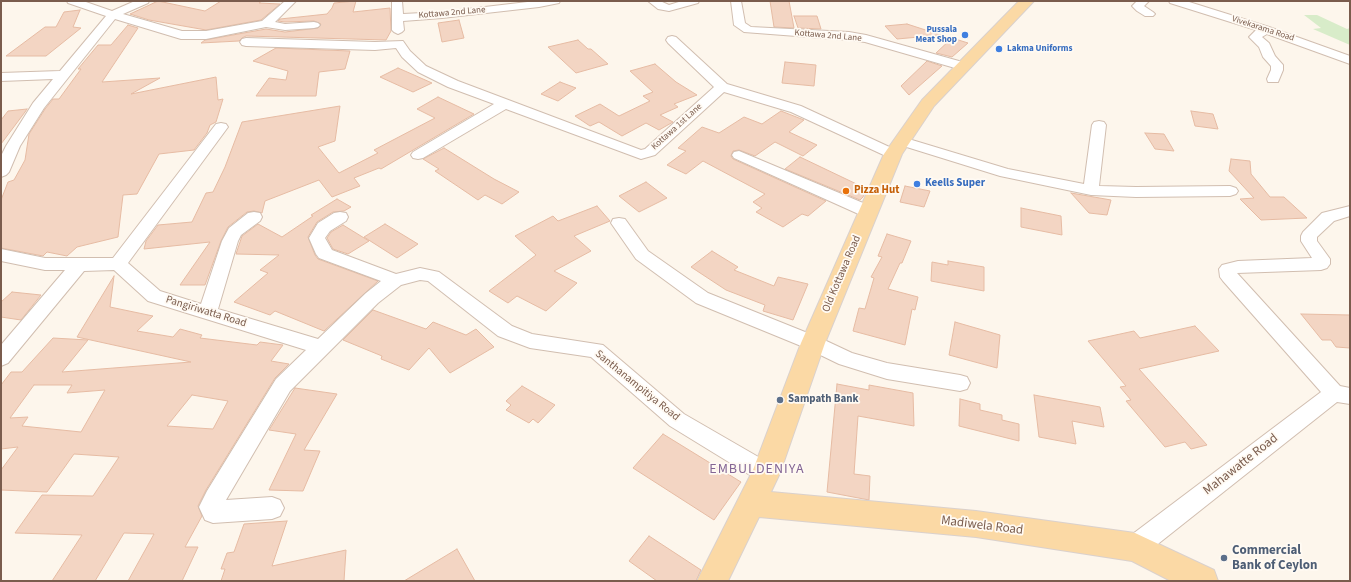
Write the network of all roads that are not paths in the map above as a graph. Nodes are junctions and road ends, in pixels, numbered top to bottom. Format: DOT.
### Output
graph roads {
  1 [pos="74,1"];
  2 [pos="144,1"];
  3 [pos="290,1"];
  4 [pos="398,1"];
  5 [pos="555,1"];
  6 [pos="653,1"];
  7 [pos="694,1"];
  8 [pos="736,1"];
  9 [pos="1027,1"];
  10 [pos="1144,1"];
  11 [pos="1174,1"];
  12 [pos="1149,14"];
  13 [pos="113,15"];
  14 [pos="398,18"];
  15 [pos="266,24"];
  16 [pos="314,26"];
  17 [pos="1265,29"];
  18 [pos="672,40"];
  19 [pos="246,42"];
  20 [pos="399,44"];
  21 [pos="1350,60"];
  22 [pos="962,66"];
  23 [pos="64,75"];
  24 [pos="1,77"];
  25 [pos="1273,79"];
  26 [pos="722,87"];
  27 [pos="506,103"];
  28 [pos="1099,125"];
  29 [pos="222,127"];
  30 [pos="7,147"];
  31 [pos="897,147"];
  32 [pos="418,155"];
  33 [pos="739,155"];
  34 [pos="1,172"];
  35 [pos="1091,190"];
  36 [pos="1230,191"];
  37 [pos="1350,211"];
  38 [pos="869,212"];
  39 [pos="254,217"];
  40 [pos="340,217"];
  41 [pos="619,223"];
  42 [pos="1,255"];
  43 [pos="118,264"];
  44 [pos="79,266"];
  45 [pos="395,280"];
  46 [pos="208,312"];
  47 [pos="813,343"];
  48 [pos="321,347"];
  49 [pos="1,358"];
  50 [pos="960,383"];
  51 [pos="1342,395"];
  52 [pos="766,473"];
  53 [pos="752,503"];
  54 [pos="272,508"];
  55 [pos="1135,547"];
  56 [pos="712,581"];
  57 [pos="1203,581"];
  1 -- 13 [label="street"];
  2 -- 13 [label="street"];
  3 -- 15 [label="street"];
  4 -- 14 [label="street"];
  5 -- 14 [label="street, Kottawa 2nd Lane"];
  6 -- 7 [label="street"];
  8 -- 22 [label="street, Kottawa 2nd Lane"];
  9 -- 22 [label="main road, Old Kottawa Road"];
  10 -- 12 [label="street"];
  11 -- 17 [label="street, Vivekarama Road"];
  13 -- 15 [label="street"];
  13 -- 23 [label="street"];
  14 -- 20 [label="street"];
  15 -- 16 [label="street"];
  17 -- 21 [label="street, Vivekarama Road"];
  17 -- 25 [label="street"];
  18 -- 26 [label="street"];
  19 -- 20 [label="street"];
  20 -- 27 [label="street, Kottawa 1st Lane"];
  22 -- 31 [label="main road, Old Kottawa Road"];
  23 -- 24 [label="street"];
  23 -- 30 [label="street"];
  26 -- 27 [label="street, Kottawa 1st Lane"];
  26 -- 31 [label="street"];
  27 -- 32 [label="street"];
  28 -- 35 [label="street"];
  29 -- 43 [label="street"];
  30 -- 34 [label="street"];
  31 -- 35 [label="street"];
  31 -- 38 [label="main road, Old Kottawa Road"];
  33 -- 38 [label="street"];
  35 -- 36 [label="street"];
  37 -- 51 [label="street"];
  38 -- 47 [label="main road, Old Kottawa Road"];
  39 -- 46 [label="street"];
  40 -- 45 [label="street"];
  41 -- 47 [label="street"];
  42 -- 44 [label="street"];
  43 -- 44 [label="street"];
  43 -- 46 [label="street, Pangiriwatta Road"];
  44 -- 49 [label="street"];
  45 -- 48 [label="street"];
  45 -- 52 [label="street, Santhanampitiya Road"];
  46 -- 48 [label="street, Pangiriwatta Road"];
  47 -- 50 [label="street"];
  47 -- 52 [label="main road, Old Kottawa Road"];
  48 -- 54 [label="street"];
  51 -- 55 [label="street, Mahawatte Road"];
  52 -- 53 [label="main road, Old Kottawa Road"];
  53 -- 55 [label="main road, Madiwela Road"];
  53 -- 56 [label="main road, Old Kottawa Road"];
  55 -- 57 [label="main road, Madiwela Road"];
}
